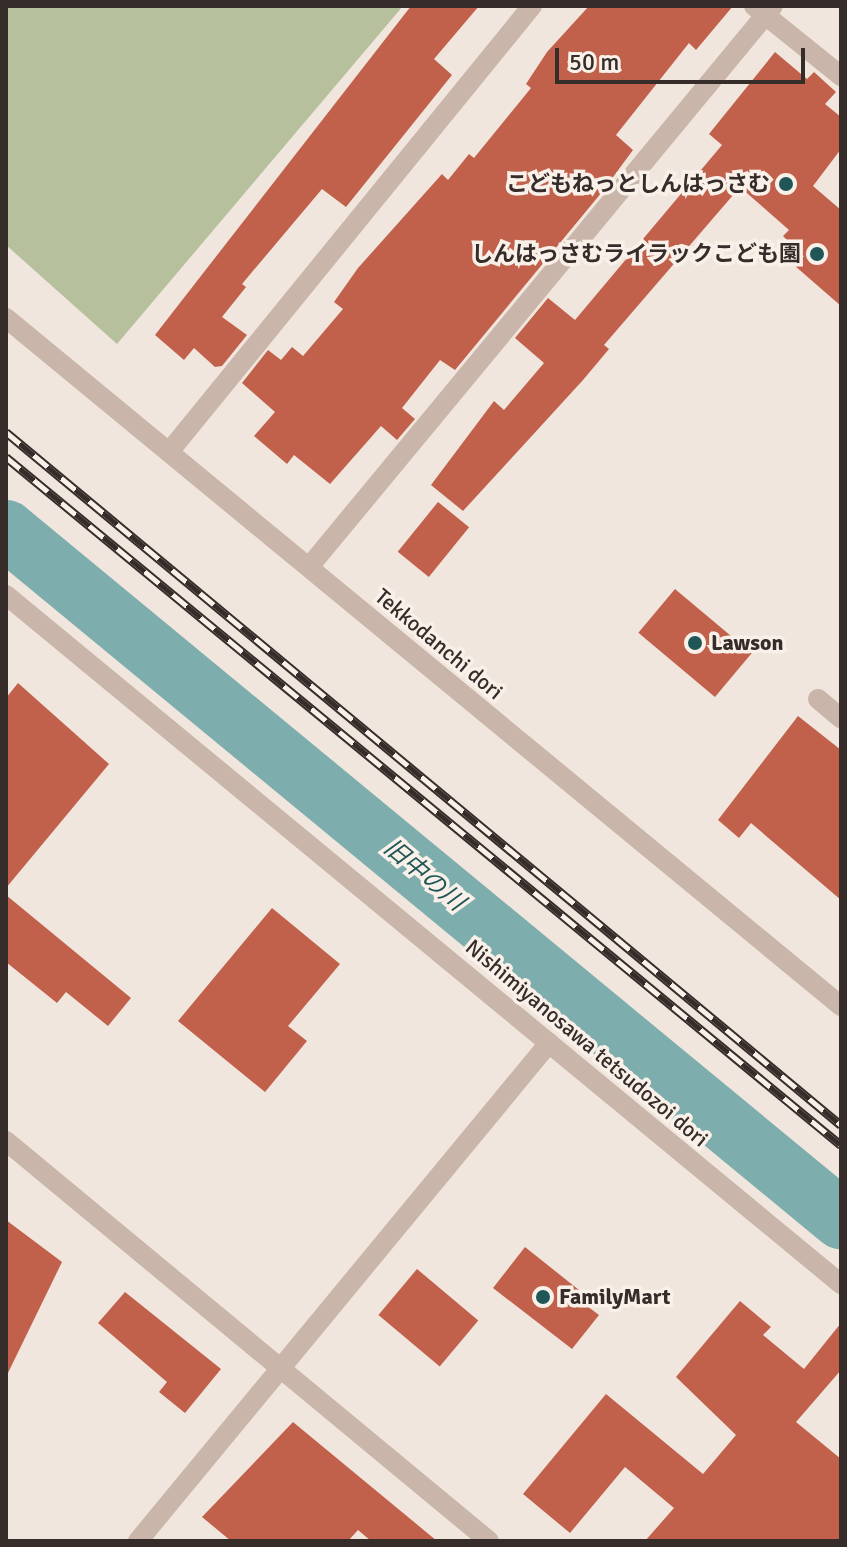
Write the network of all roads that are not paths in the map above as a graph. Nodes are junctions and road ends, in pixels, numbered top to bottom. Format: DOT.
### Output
graph roads {
  1 [pos="532,6"];
  2 [pos="764,9"];
  3 [pos="841,76"];
  4 [pos="6,318"];
  5 [pos="169,452"];
  6 [pos="309,567"];
  7 [pos="6,595"];
  8 [pos="818,699"];
  9 [pos="841,718"];
  10 [pos="841,1006"];
  11 [pos="549,1043"];
  12 [pos="6,1141"];
  13 [pos="841,1284"];
  14 [pos="280,1369"];
  15 [pos="138,1541"];
  16 [pos="489,1541"];
  1 -- 5 [label="street"];
  2 -- 3 [label="street"];
  2 -- 6 [label="street"];
  4 -- 5 [label="street, Tekkodanchi dori"];
  5 -- 6 [label="street, Tekkodanchi dori"];
  6 -- 10 [label="street, Tekkodanchi dori"];
  7 -- 11 [label="street, Nishimiyanosawa tetsudozoi dori"];
  8 -- 9 [label="street"];
  11 -- 13 [label="street, Nishimiyanosawa tetsudozoi dori"];
  11 -- 14 [label="street"];
  12 -- 14 [label="street"];
  14 -- 15 [label="street"];
  14 -- 16 [label="street"];
}
